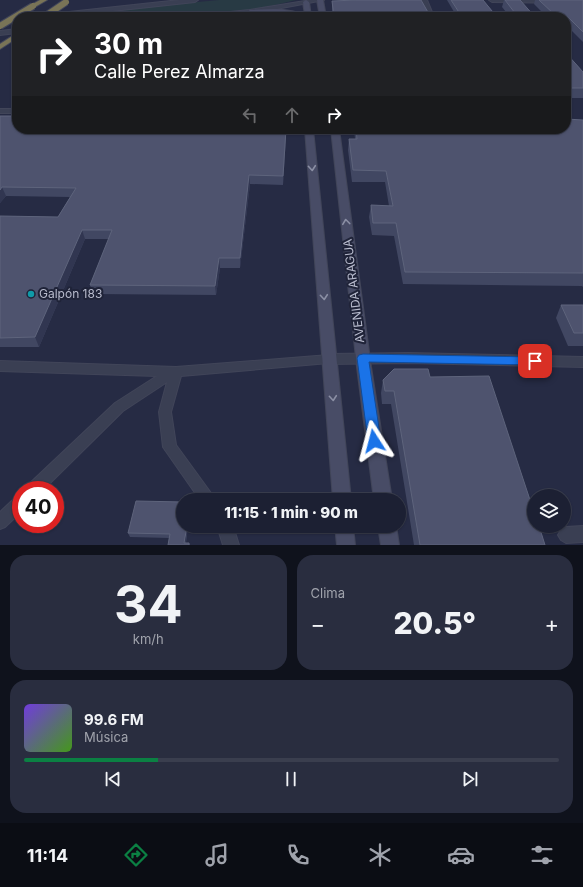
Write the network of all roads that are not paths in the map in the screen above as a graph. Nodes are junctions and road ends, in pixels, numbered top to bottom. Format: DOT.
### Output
graph roads {
  1 [pos="44,0"];
  2 [pos="194,0"];
  3 [pos="320,0"];
  4 [pos="424,0"];
  5 [pos="492,0"];
  6 [pos="68,1"];
  7 [pos="308,1"];
  8 [pos="583,1"];
  9 [pos="115,3"];
  10 [pos="106,11"];
  11 [pos="23,12"];
  12 [pos="51,12"];
  13 [pos="96,12"];
  14 [pos="250,12"];
  15 [pos="280,12"];
  16 [pos="308,12"];
  17 [pos="322,12"];
  18 [pos="429,12"];
  19 [pos="12,19"];
  20 [pos="12,20"];
  21 [pos="0,21"];
  22 [pos="0,26"];
  23 [pos="12,32"];
  24 [pos="0,33"];
  25 [pos="12,39"];
  26 [pos="0,47"];
  27 [pos="0,111"];
  28 [pos="12,111"];
  29 [pos="309,134"];
  30 [pos="336,134"];
  31 [pos="363,358"];
  32 [pos="329,359"];
  33 [pos="583,362"];
  34 [pos="0,366"];
  35 [pos="176,372"];
  36 [pos="42,481"];
  37 [pos="204,493"];
  38 [pos="341,493"];
  39 [pos="382,493"];
  40 [pos="12,511"];
  41 [pos="0,522"];
  42 [pos="227,533"];
  43 [pos="345,533"];
  44 [pos="388,533"];
  45 [pos="583,534"];
  46 [pos="566,535"];
  47 [pos="231,545"];
  48 [pos="346,545"];
  49 [pos="390,545"];
  1 -- 11 [label="highway, bridge"];
  2 -- 10 [label="street"];
  3 -- 7 [label="street"];
  3 -- 17 [label="street"];
  4 -- 18 [label="street"];
  5 -- 8 [label="street"];
  6 -- 12 [label="highway, bridge"];
  7 -- 14 [label="street"];
  7 -- 16 [label="street"];
  9 -- 10 [label="street"];
  10 -- 13 [label="street"];
  14 -- 15 [label="street"];
  19 -- 22 [label="highway, bridge"];
  20 -- 21 [label="street"];
  23 -- 24 [label="street"];
  25 -- 26 [label="highway"];
  27 -- 28 [label="street"];
  29 -- 32 [label="street, one-way"];
  31 -- 30 [label="street, AVENIDA ARAGUA, one-way"];
  31 -- 32 [label="street"];
  31 -- 33 [label="street"];
  31 -- 39 [label="street, AVENIDA ARAGUA"];
  32 -- 35 [label="lane"];
  32 -- 38 [label="street, one-way"];
  34 -- 35 [label="lane"];
  35 -- 36 [label="lane"];
  35 -- 37 [label="lane"];
  40 -- 41 [label="lane"];
  42 -- 47 [label="lane"];
  43 -- 48 [label="street"];
  44 -- 49 [label="street"];
  45 -- 46 [label="lane"];
}
